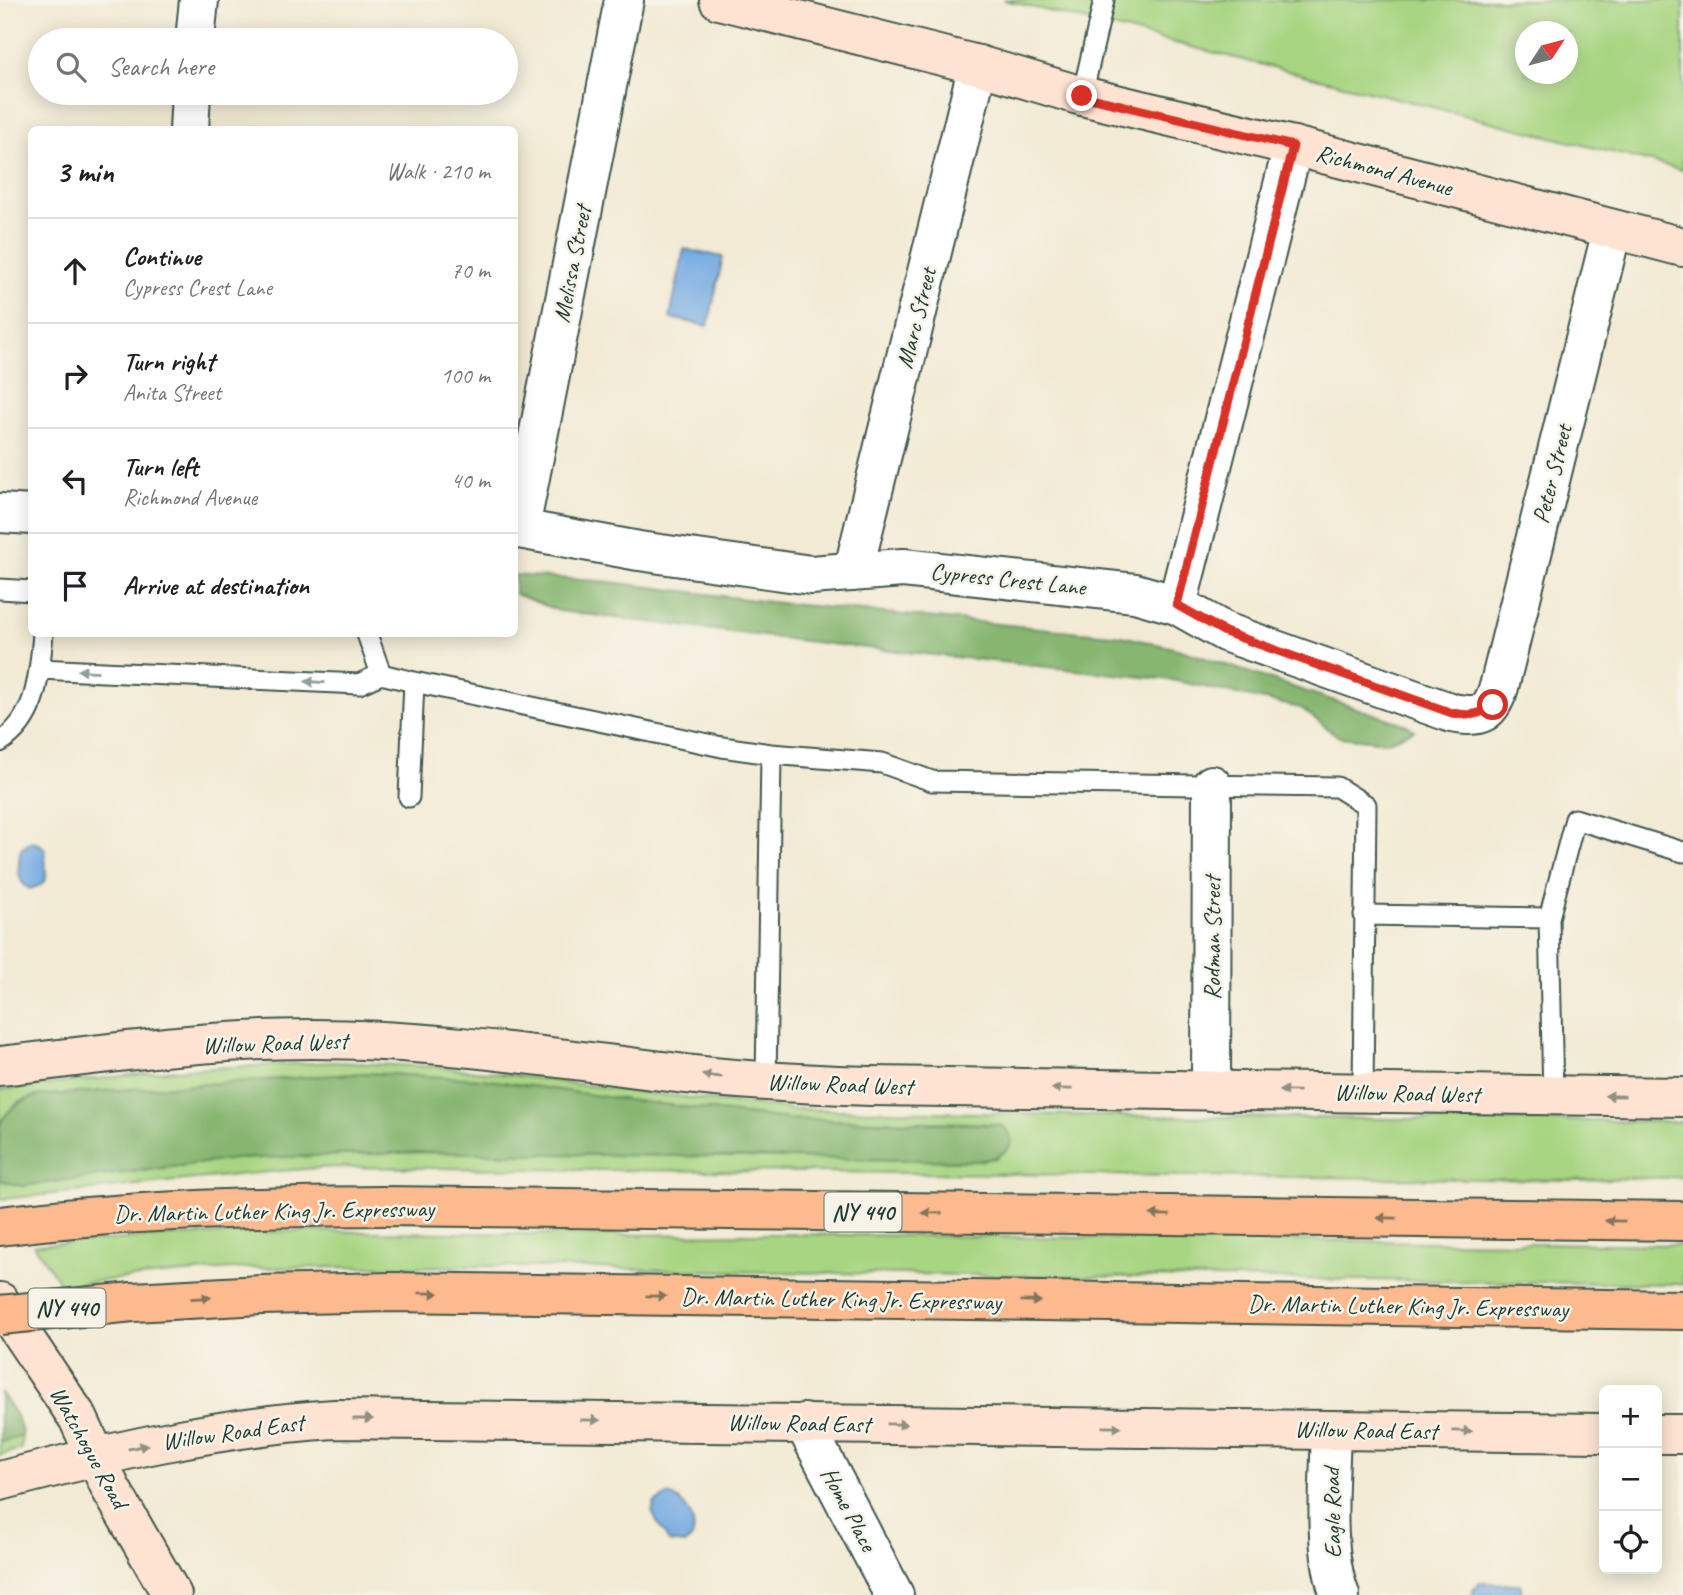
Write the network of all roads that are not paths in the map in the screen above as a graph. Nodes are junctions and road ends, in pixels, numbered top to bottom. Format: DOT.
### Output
graph roads {
  1 [pos="199,0"];
  2 [pos="624,0"];
  3 [pos="719,0"];
  4 [pos="1104,0"];
  5 [pos="196,28"];
  6 [pos="978,65"];
  7 [pos="1082,96"];
  8 [pos="190,105"];
  9 [pos="189,126"];
  10 [pos="1293,146"];
  11 [pos="1612,230"];
  12 [pos="1683,247"];
  13 [pos="0,513"];
  14 [pos="28,515"];
  15 [pos="518,523"];
  16 [pos="518,528"];
  17 [pos="853,572"];
  18 [pos="0,589"];
  19 [pos="28,591"];
  20 [pos="1177,605"];
  21 [pos="43,637"];
  22 [pos="368,637"];
  23 [pos="39,669"];
  24 [pos="381,674"];
  25 [pos="414,682"];
  26 [pos="1482,713"];
  27 [pos="0,742"];
  28 [pos="771,754"];
  29 [pos="1212,785"];
  30 [pos="409,797"];
  31 [pos="1683,852"];
  32 [pos="1364,915"];
  33 [pos="1549,918"];
  34 [pos="0,1066"];
  35 [pos="766,1082"];
  36 [pos="1211,1091"];
  37 [pos="1363,1092"];
  38 [pos="1553,1095"];
  39 [pos="1683,1097"];
  40 [pos="1683,1222"];
  41 [pos="0,1226"];
  42 [pos="0,1302"];
  43 [pos="1683,1310"];
  44 [pos="0,1315"];
  45 [pos="804,1423"];
  46 [pos="1331,1430"];
  47 [pos="1599,1433"];
  48 [pos="1662,1434"];
  49 [pos="1683,1434"];
  50 [pos="96,1456"];
  51 [pos="0,1481"];
  52 [pos="172,1595"];
  53 [pos="894,1595"];
  54 [pos="1340,1595"];
  1 -- 5 [label="street"];
  2 -- 15 [label="street, Melissa Street"];
  3 -- 6 [label="main road, Richmond Avenue"];
  4 -- 7 [label="lane"];
  6 -- 7 [label="main road, Richmond Avenue"];
  6 -- 17 [label="street, Marc Street"];
  7 -- 10 [label="main road, Richmond Avenue"];
  8 -- 9 [label="street"];
  10 -- 11 [label="main road, Richmond Avenue"];
  10 -- 20 [label="street"];
  11 -- 12 [label="main road, Richmond Avenue"];
  11 -- 26 [label="street, Peter Street"];
  13 -- 14 [label="street"];
  16 -- 17 [label="street, Cypress Crest Lane"];
  17 -- 20 [label="street, Cypress Crest Lane"];
  18 -- 19 [label="lane"];
  20 -- 26 [label="street, Cypress Crest Lane"];
  21 -- 23 [label="lane"];
  22 -- 24 [label="lane"];
  24 -- 23 [label="lane, one-way"];
  23 -- 27 [label="lane"];
  24 -- 25 [label="lane"];
  25 -- 28 [label="lane"];
  25 -- 30 [label="lane"];
  28 -- 29 [label="lane"];
  28 -- 35 [label="lane"];
  29 -- 32 [label="lane"];
  29 -- 36 [label="street, Rodman Street"];
  31 -- 33 [label="lane"];
  32 -- 33 [label="lane"];
  32 -- 37 [label="lane"];
  33 -- 38 [label="lane"];
  35 -- 34 [label="main road, Willow Road West, one-way"];
  36 -- 35 [label="main road, Willow Road West, one-way"];
  37 -- 36 [label="main road, Willow Road West, one-way"];
  37 -- 38 [label="main road, Willow Road West"];
  39 -- 38 [label="main road, Willow Road West, one-way"];
  40 -- 41 [label="highway, Dr. Martin Luther King Jr. Expressway / NY 440, one-way"];
  42 -- 50 [label="main road, Watchogue Road"];
  44 -- 43 [label="highway, Dr. Martin Luther King Jr. Expressway / NY 440, one-way, bridge"];
  45 -- 46 [label="main road, Willow Road East, one-way"];
  50 -- 45 [label="main road, Willow Road East, one-way"];
  45 -- 53 [label="street, Home Place"];
  46 -- 47 [label="main road, Willow Road East, one-way"];
  46 -- 54 [label="street, Eagle Road"];
  48 -- 49 [label="main road"];
  50 -- 51 [label="main road, Willow Road East"];
  50 -- 52 [label="main road, Watchogue Road"];
}
